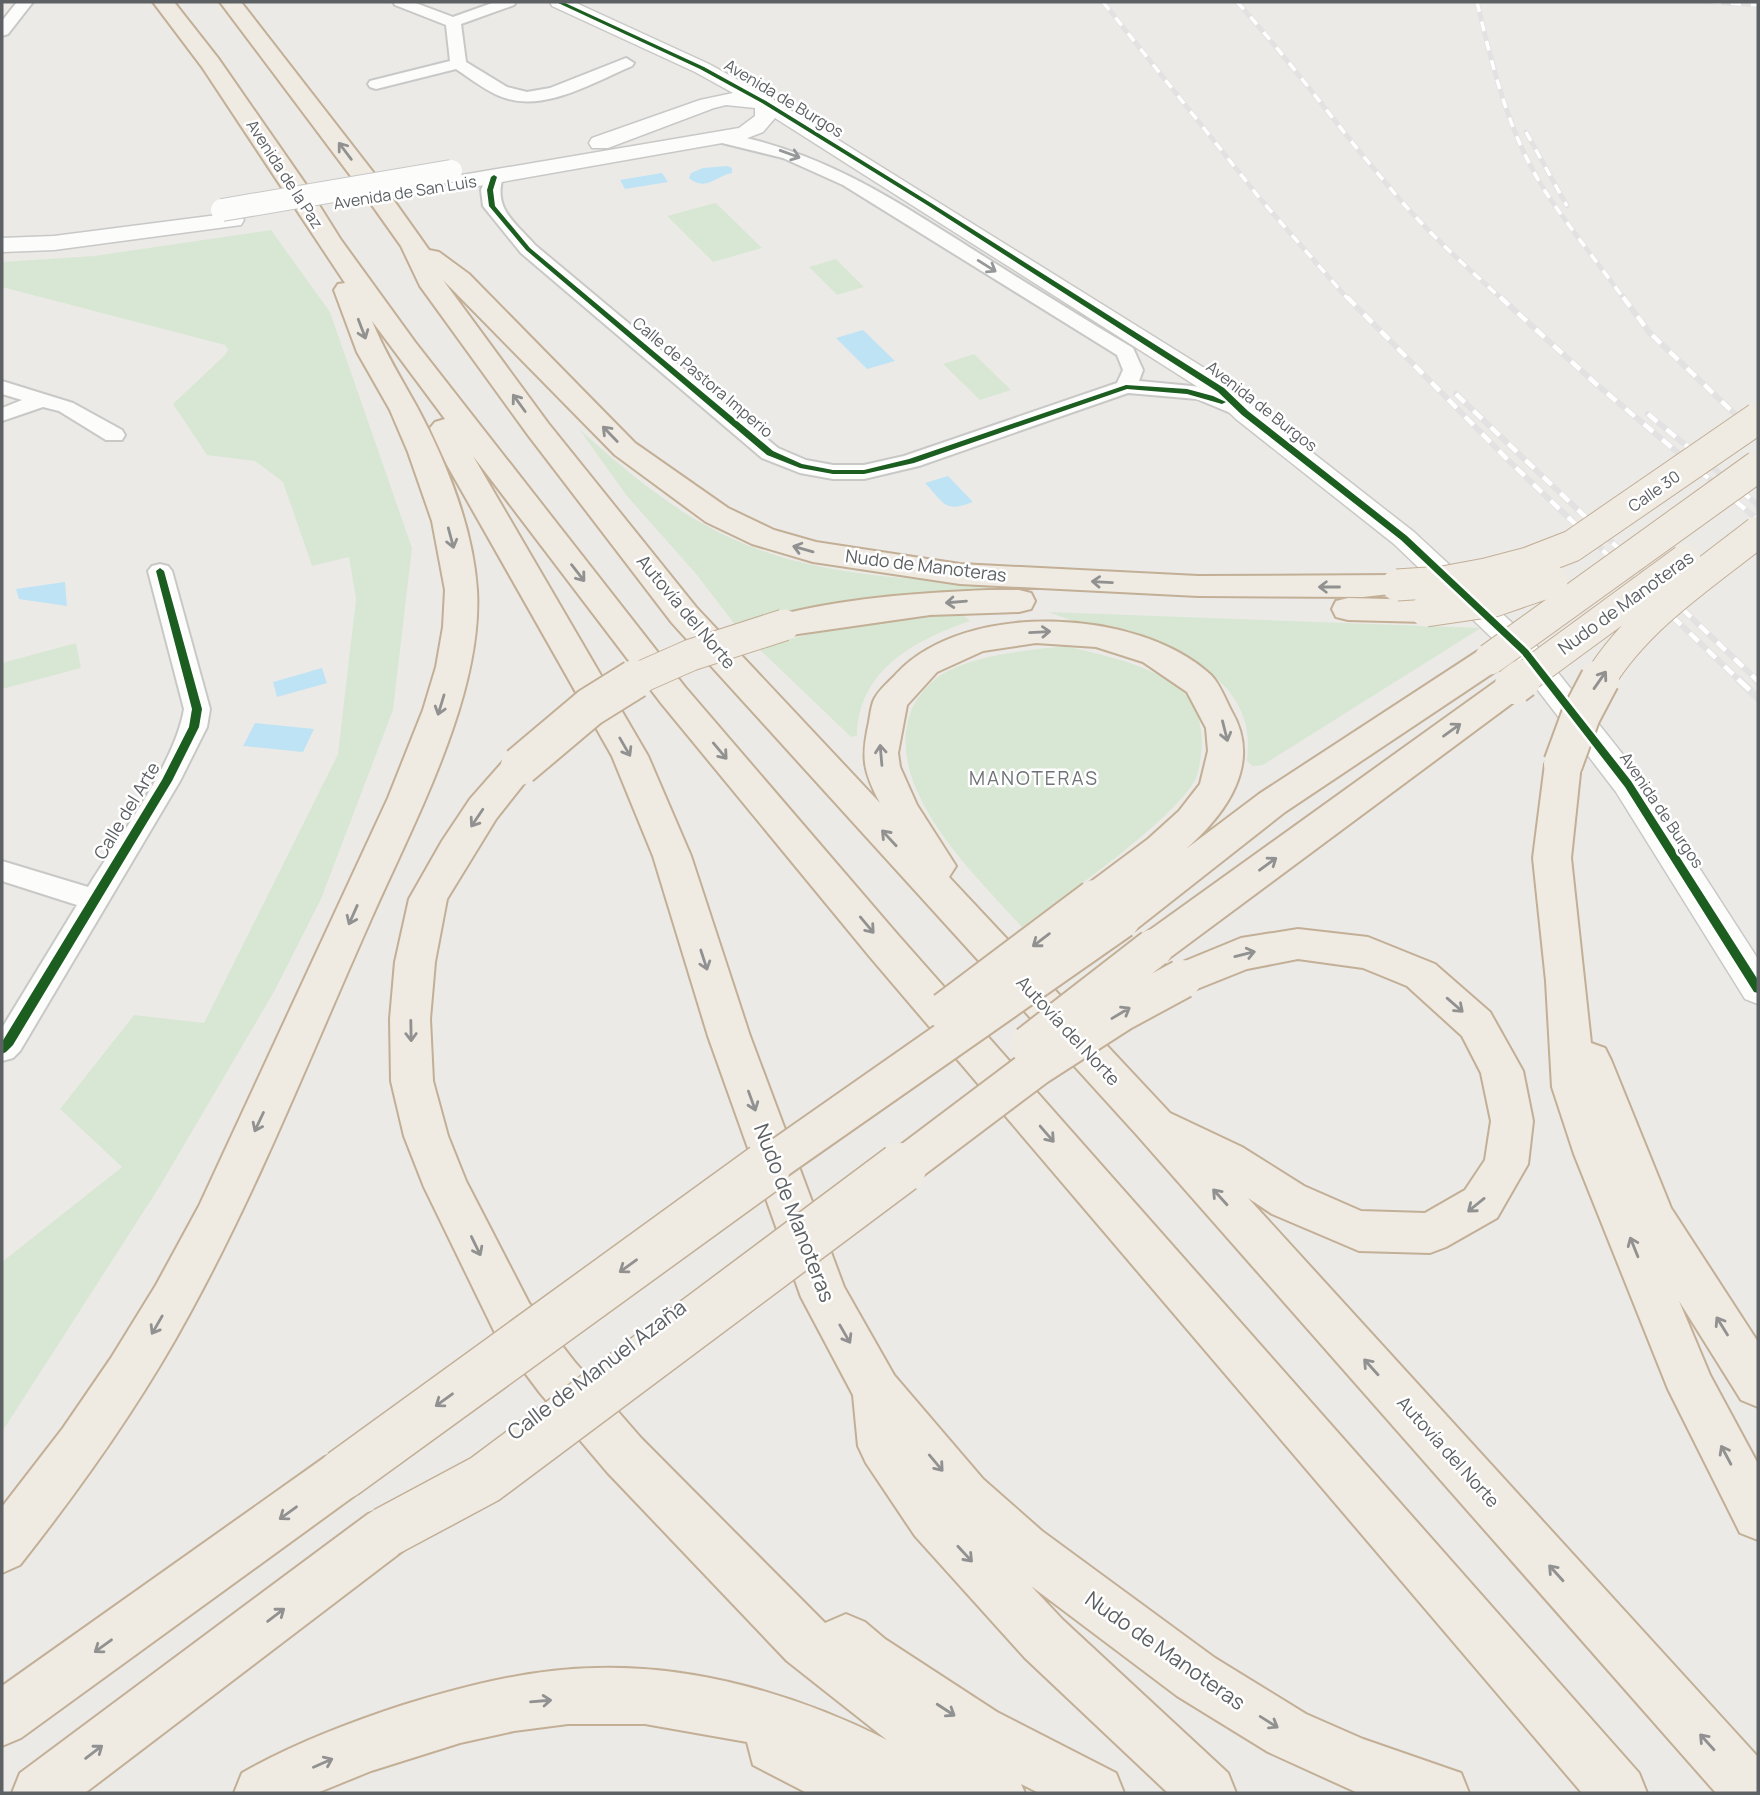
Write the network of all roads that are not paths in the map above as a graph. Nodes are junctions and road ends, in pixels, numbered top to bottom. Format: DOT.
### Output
graph roads {
  1 [pos="25,2"];
  2 [pos="163,2"];
  3 [pos="230,2"];
  4 [pos="400,2"];
  5 [pos="509,2"];
  6 [pos="559,2"];
  7 [pos="453,22"];
  8 [pos="2,31"];
  9 [pos="633,38"];
  10 [pos="626,63"];
  11 [pos="458,64"];
  12 [pos="376,84"];
  13 [pos="683,95"];
  14 [pos="764,102"];
  15 [pos="724,138"];
  16 [pos="453,177"];
  17 [pos="494,177"];
  18 [pos="228,215"];
  19 [pos="2,231"];
  20 [pos="329,242"];
  21 [pos="2,245"];
  22 [pos="414,246"];
  23 [pos="405,348"];
  24 [pos="2,387"];
  25 [pos="1126,387"];
  26 [pos="43,400"];
  27 [pos="1245,412"];
  28 [pos="2,415"];
  29 [pos="1758,418"];
  30 [pos="1758,428"];
  31 [pos="114,435"];
  32 [pos="1758,440"];
  33 [pos="1758,452"];
  34 [pos="1758,466"];
  35 [pos="1758,505"];
  36 [pos="1758,531"];
  37 [pos="1546,557"];
  38 [pos="160,571"];
  39 [pos="1587,585"];
  40 [pos="1415,599"];
  41 [pos="1502,672"];
  42 [pos="2,871"];
  43 [pos="94,900"];
  44 [pos="1138,936"];
  45 [pos="985,942"];
  46 [pos="1758,989"];
  47 [pos="1566,999"];
  48 [pos="2,1048"];
  49 [pos="1151,1121"];
  50 [pos="1758,1384"];
  51 [pos="877,1391"];
  52 [pos="624,1455"];
  53 [pos="1758,1515"];
  54 [pos="2,1547"];
  55 [pos="719,1708"];
  56 [pos="2,1719"];
  57 [pos="40,1793"];
  58 [pos="262,1793"];
  59 [pos="864,1793"];
  60 [pos="928,1793"];
  61 [pos="997,1793"];
  62 [pos="1096,1793"];
  63 [pos="1208,1793"];
  64 [pos="1441,1793"];
  65 [pos="1619,1793"];
  66 [pos="1753,1793"];
  1 -- 8 [label="street"];
  2 -- 20 [label="highway, Avenida de la Paz"];
  22 -- 3 [label="highway, one-way"];
  4 -- 7 [label="street"];
  5 -- 7 [label="street"];
  6 -- 9 [label="street, Avenida de Burgos"];
  7 -- 11 [label="street"];
  9 -- 13 [label="street, Avenida de Burgos"];
  9 -- 14 [label="street, Avenida de Burgos"];
  10 -- 11 [label="street"];
  11 -- 12 [label="street"];
  13 -- 14 [label="street, Avenida de Burgos"];
  13 -- 15 [label="street, Avenida de Burgos"];
  13 -- 16 [label="street, Avenida de San Luis"];
  14 -- 15 [label="street, Avenida de Burgos"];
  14 -- 27 [label="street, Avenida de Burgos"];
  15 -- 17 [label="street, Avenida de San Luis"];
  15 -- 25 [label="street, Avenida de Burgos, one-way"];
  16 -- 17 [label="street, Avenida de San Luis"];
  16 -- 18 [label="street, Avenida de San Luis"];
  17 -- 25 [label="street, Calle de Pastora Imperio"];
  18 -- 19 [label="street, Avenida de San Luis"];
  18 -- 21 [label="street, Avenida de San Luis"];
  20 -- 23 [label="highway, Avenida de la Paz"];
  20 -- 54 [label="highway, one-way"];
  40 -- 22 [label="highway, Nudo de Manoteras, one-way"];
  45 -- 22 [label="highway, Autovía del Norte, one-way"];
  23 -- 51 [label="highway, Nudo de Manoteras, one-way"];
  23 -- 65 [label="highway, one-way"];
  24 -- 26 [label="street"];
  25 -- 27 [label="street, Calle de Pastora Imperio"];
  26 -- 28 [label="street"];
  26 -- 31 [label="street"];
  27 -- 46 [label="street, Avenida de Burgos"];
  29 -- 37 [label="highway, Calle 30, bridge"];
  30 -- 40 [label="highway"];
  32 -- 40 [label="highway, bridge"];
  33 -- 39 [label="highway"];
  34 -- 39 [label="highway, bridge"];
  35 -- 41 [label="highway, Nudo de Manoteras, bridge"];
  47 -- 36 [label="highway, one-way, bridge"];
  37 -- 40 [label="highway, Nudo de Manoteras, bridge"];
  38 -- 43 [label="street, Calle del Arte"];
  39 -- 41 [label="highway, Nudo de Manoteras, bridge"];
  40 -- 52 [label="highway, one-way, bridge"];
  41 -- 44 [label="highway, Nudo de Manoteras"];
  42 -- 43 [label="street"];
  43 -- 48 [label="street, Calle del Arte"];
  45 -- 44 [label="highway, one-way"];
  44 -- 49 [label="highway, one-way"];
  44 -- 56 [label="highway, one-way, bridge"];
  57 -- 44 [label="highway, Calle de Manuel Azaña, one-way, bridge"];
  45 -- 49 [label="highway, Autovía del Norte"];
  50 -- 47 [label="highway, one-way"];
  53 -- 47 [label="highway, one-way"];
  66 -- 49 [label="highway, Autovía del Norte, one-way"];
  51 -- 63 [label="highway, one-way"];
  51 -- 64 [label="highway, Nudo de Manoteras, one-way"];
  52 -- 61 [label="highway"];
  52 -- 62 [label="highway, one-way"];
  58 -- 55 [label="highway, one-way"];
  55 -- 59 [label="highway"];
  55 -- 60 [label="highway"];
}
